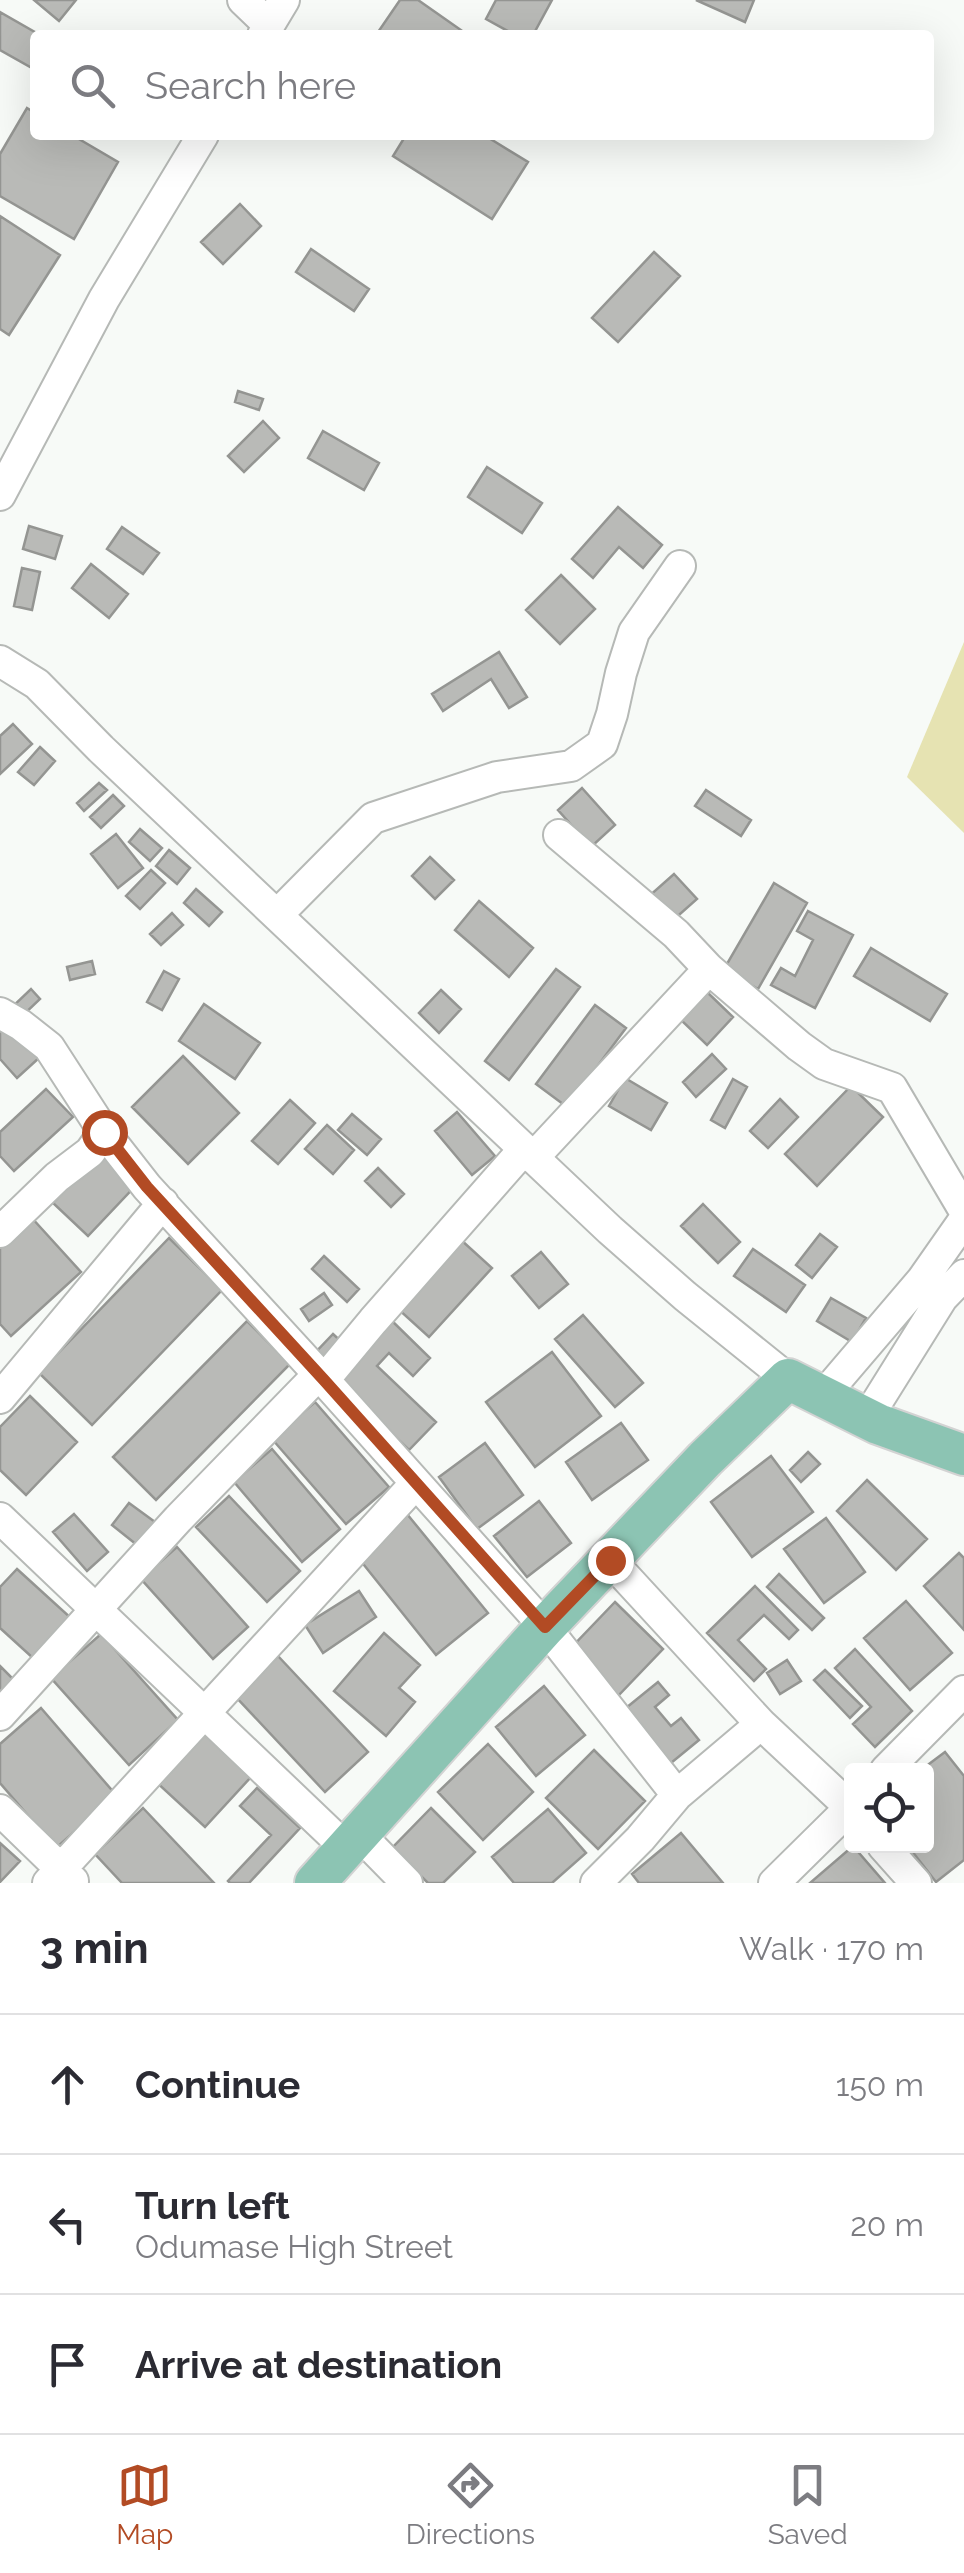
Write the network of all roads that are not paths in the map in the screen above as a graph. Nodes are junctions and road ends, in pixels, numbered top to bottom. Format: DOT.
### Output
graph roads {
  1 [pos="243,0"];
  2 [pos="272,20"];
  3 [pos="200,140"];
  4 [pos="0,495"];
  5 [pos="680,566"];
  6 [pos="0,661"];
  7 [pos="559,835"];
  8 [pos="277,915"];
  9 [pos="710,969"];
  10 [pos="0,1013"];
  11 [pos="104,1132"];
  12 [pos="529,1154"];
  13 [pos="164,1204"];
  14 [pos="964,1210"];
  15 [pos="964,1220"];
  16 [pos="0,1232"];
  17 [pos="964,1275"];
  18 [pos="322,1377"];
  19 [pos="806,1387"];
  20 [pos="0,1398"];
  21 [pos="867,1418"];
  22 [pos="964,1455"];
  23 [pos="416,1483"];
  24 [pos="7,1538"];
  25 [pos="610,1560"];
  26 [pos="96,1609"];
  27 [pos="545,1627"];
  28 [pos="964,1691"];
  29 [pos="205,1713"];
  30 [pos="0,1715"];
  31 [pos="761,1724"];
  32 [pos="893,1763"];
  33 [pos="677,1795"];
  34 [pos="844,1801"];
  35 [pos="0,1810"];
  36 [pos="844,1815"];
  37 [pos="352,1841"];
  38 [pos="890,1853"];
  39 [pos="61,1878"];
  40 [pos="316,1883"];
  41 [pos="406,1883"];
  42 [pos="596,1883"];
  43 [pos="774,1883"];
  44 [pos="916,1883"];
  1 -- 2 [label="street"];
  3 -- 4 [label="street"];
  5 -- 8 [label="street"];
  6 -- 8 [label="street"];
  7 -- 9 [label="street"];
  8 -- 12 [label="street"];
  9 -- 12 [label="street"];
  9 -- 14 [label="street"];
  10 -- 11 [label="street"];
  11 -- 13 [label="street"];
  11 -- 16 [label="street"];
  12 -- 18 [label="street"];
  12 -- 19 [label="street"];
  13 -- 18 [label="street"];
  13 -- 20 [label="street"];
  15 -- 19 [label="street"];
  17 -- 21 [label="street"];
  18 -- 23 [label="street"];
  18 -- 26 [label="street"];
  19 -- 21 [label="main road"];
  19 -- 25 [label="main road"];
  21 -- 22 [label="main road"];
  23 -- 27 [label="street"];
  23 -- 29 [label="street"];
  24 -- 26 [label="street"];
  25 -- 27 [label="main road"];
  25 -- 31 [label="street"];
  26 -- 29 [label="street"];
  26 -- 30 [label="street"];
  27 -- 33 [label="street"];
  27 -- 37 [label="main road"];
  28 -- 32 [label="street"];
  29 -- 37 [label="street"];
  29 -- 39 [label="street"];
  31 -- 33 [label="street"];
  31 -- 34 [label="street"];
  33 -- 42 [label="street"];
  35 -- 39 [label="street"];
  36 -- 43 [label="street"];
  37 -- 40 [label="main road"];
  37 -- 41 [label="street"];
  38 -- 44 [label="street"];
}
